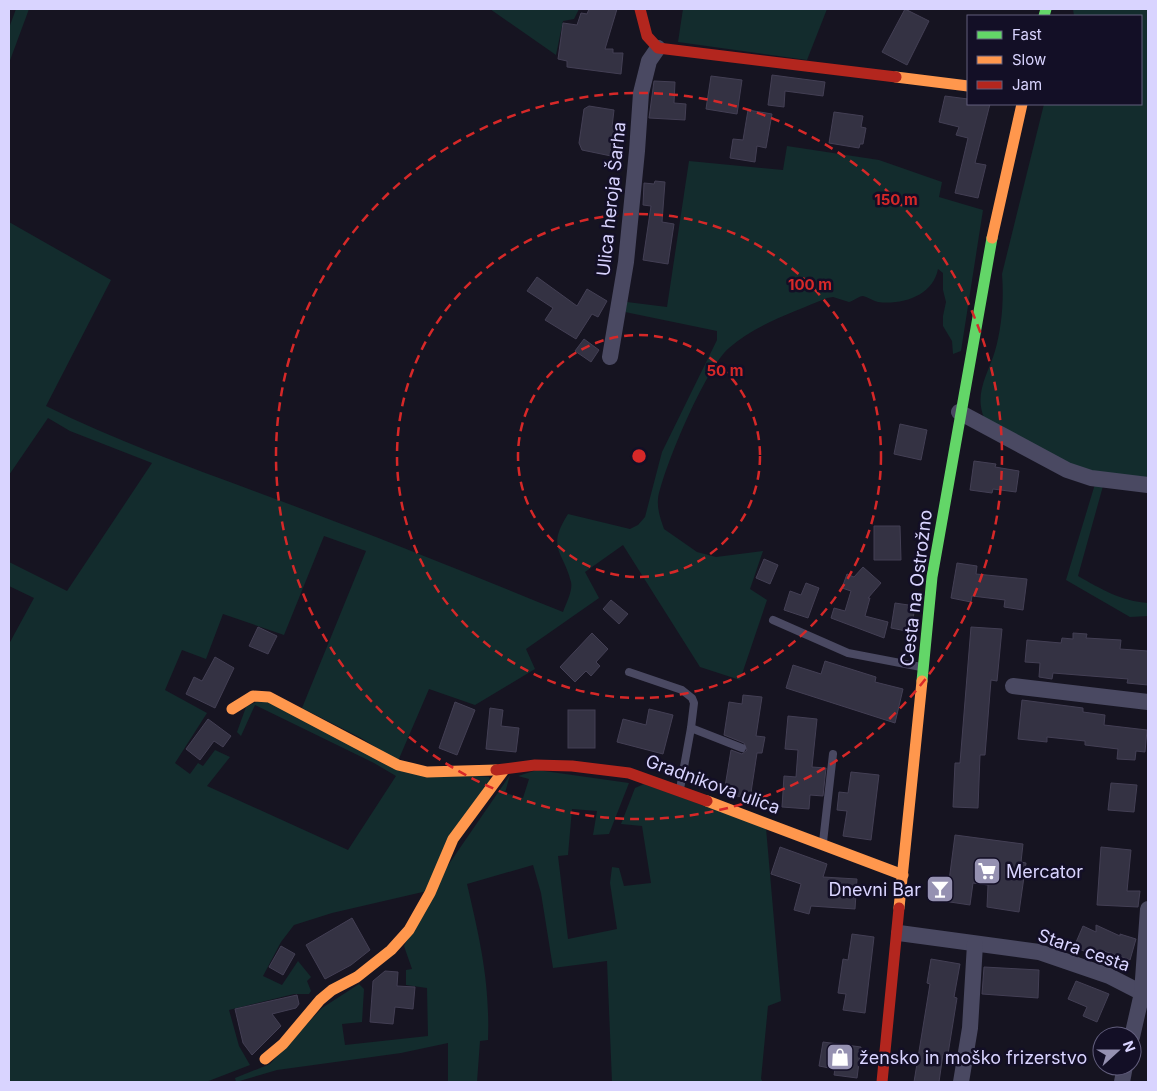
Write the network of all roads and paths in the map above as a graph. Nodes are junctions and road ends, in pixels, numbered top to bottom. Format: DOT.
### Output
graph roads {
  1 [pos="640,9"];
  2 [pos="658,48"];
  3 [pos="967,86"];
  4 [pos="1022,105"];
  5 [pos="610,357"];
  6 [pos="959,412"];
  7 [pos="1148,485"];
  8 [pos="773,620"];
  9 [pos="923,667"];
  10 [pos="629,672"];
  11 [pos="1013,686"];
  12 [pos="1148,702"];
  13 [pos="232,709"];
  14 [pos="691,728"];
  15 [pos="742,748"];
  16 [pos="833,754"];
  17 [pos="504,770"];
  18 [pos="680,791"];
  19 [pos="823,844"];
  20 [pos="903,874"];
  21 [pos="1148,909"];
  22 [pos="899,933"];
  23 [pos="975,944"];
  24 [pos="1145,994"];
  25 [pos="1135,1026"];
  26 [pos="265,1058"];
  27 [pos="882,1082"];
  28 [pos="961,1082"];
  1 -- 2 [label="street"];
  2 -- 3 [label="street"];
  2 -- 5 [label="street, Ulica heroja Šarha"];
  4 -- 6 [label="street, Cesta na Ostrožno"];
  6 -- 7 [label="street"];
  6 -- 9 [label="street, Cesta na Ostrožno"];
  8 -- 9 [label="lane"];
  9 -- 20 [label="street, Cesta na Ostrožno"];
  10 -- 14 [label="lane"];
  11 -- 12 [label="street"];
  13 -- 17 [label="street, Gradnikova ulica"];
  14 -- 15 [label="lane"];
  14 -- 18 [label="lane"];
  16 -- 19 [label="lane"];
  17 -- 18 [label="street, Gradnikova ulica"];
  17 -- 26 [label="street"];
  18 -- 19 [label="street, Gradnikova ulica"];
  19 -- 20 [label="street, Gradnikova ulica"];
  20 -- 22 [label="street, Cesta na Ostrožno"];
  21 -- 24 [label="street"];
  22 -- 23 [label="street, Stara cesta"];
  22 -- 27 [label="street, Cesta na Ostrožno"];
  23 -- 24 [label="street, Stara cesta"];
  23 -- 28 [label="street"];
  24 -- 25 [label="street"];
}
